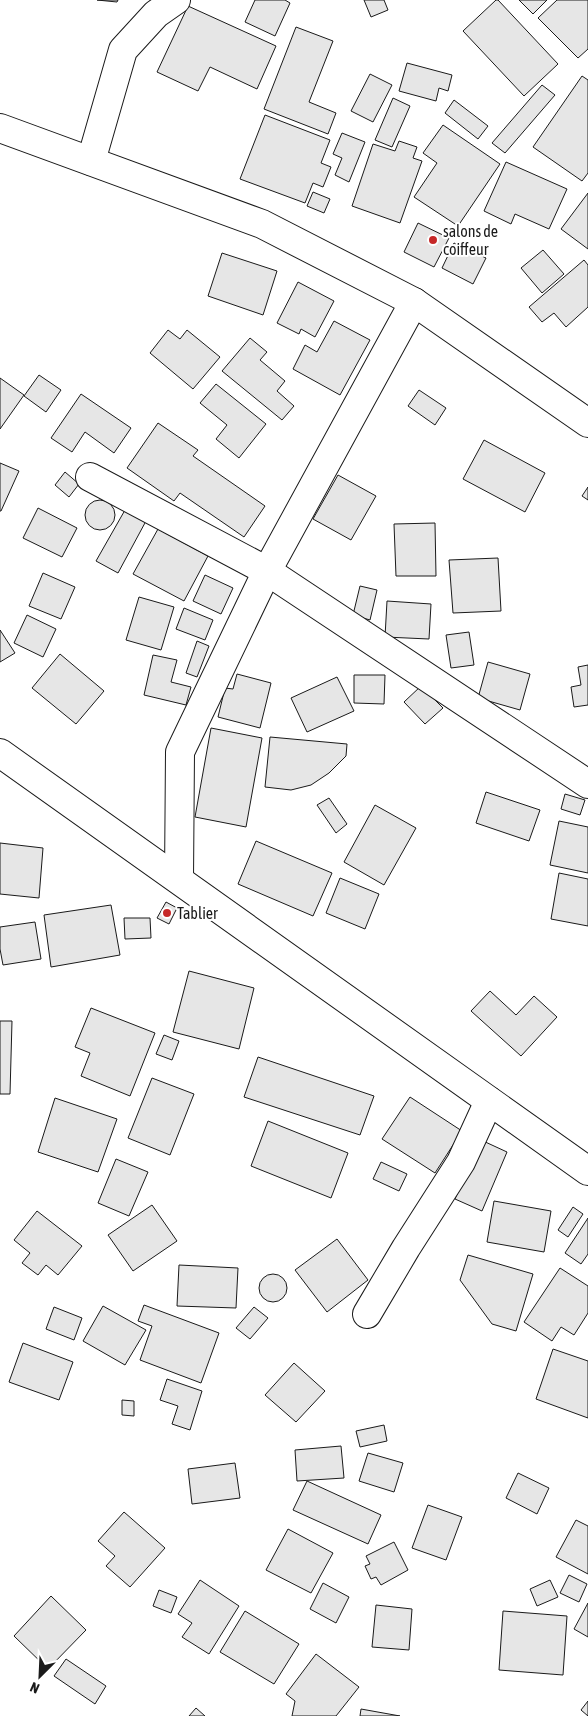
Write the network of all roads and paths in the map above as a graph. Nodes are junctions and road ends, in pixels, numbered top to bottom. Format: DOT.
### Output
graph roads {
  1 [pos="176,0"];
  2 [pos="0,128"];
  3 [pos="91,160"];
  4 [pos="414,302"];
  5 [pos="588,424"];
  6 [pos="90,477"];
  7 [pos="266,572"];
  8 [pos="0,753"];
  9 [pos="588,784"];
  10 [pos="178,879"];
  11 [pos="489,1101"];
  12 [pos="588,1171"];
  13 [pos="367,1314"];
  1 -- 3 [label="main road"];
  2 -- 3 [label="main road"];
  3 -- 4 [label="main road"];
  4 -- 5 [label="main road"];
  4 -- 7 [label="main road"];
  6 -- 7 [label="main road"];
  7 -- 9 [label="main road"];
  7 -- 10 [label="main road"];
  8 -- 10 [label="main road"];
  10 -- 11 [label="main road"];
  11 -- 12 [label="main road"];
  11 -- 13 [label="main road"];
}
